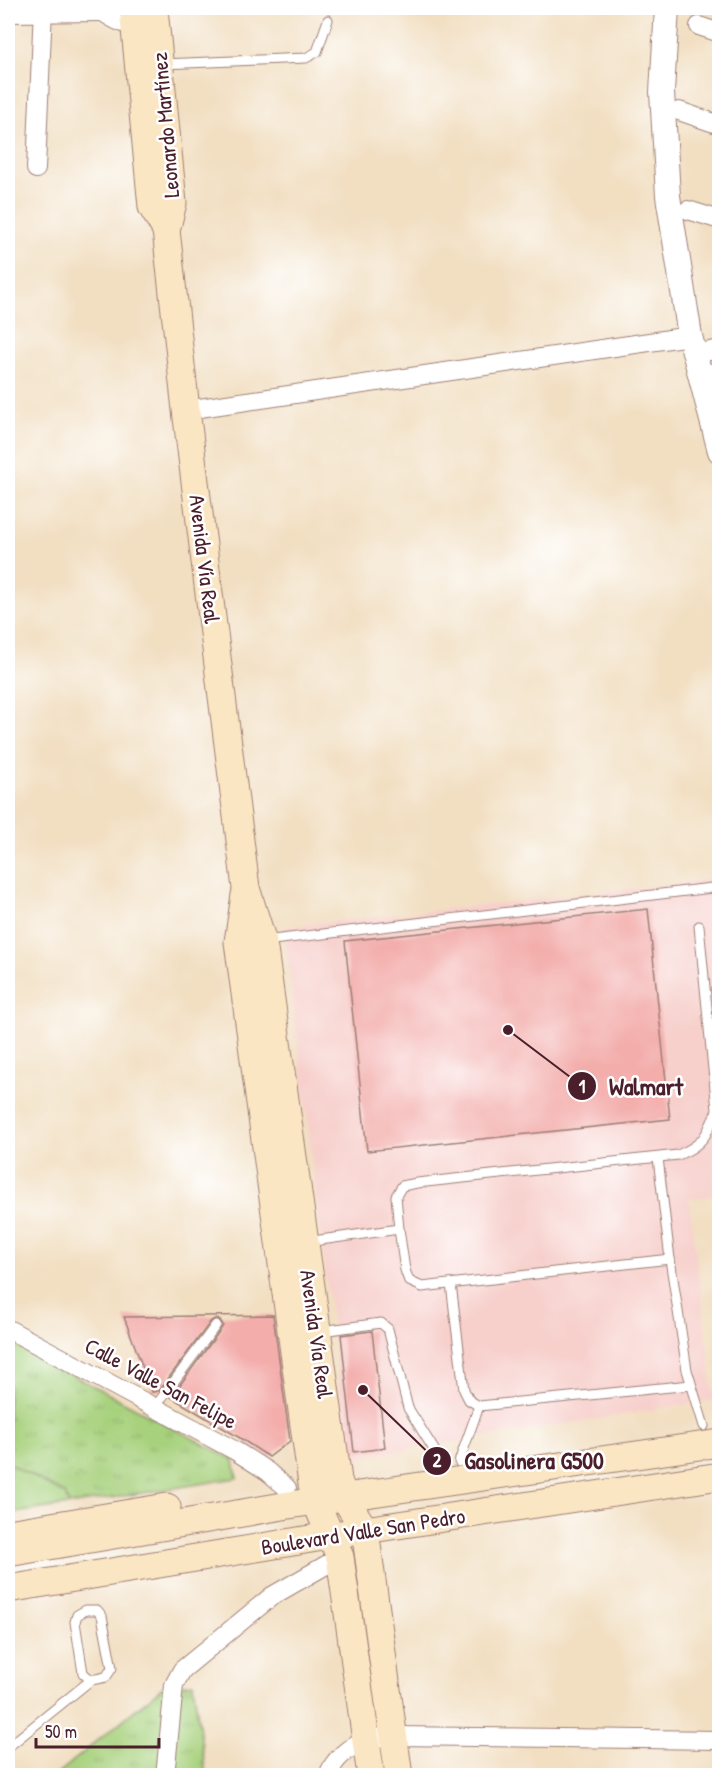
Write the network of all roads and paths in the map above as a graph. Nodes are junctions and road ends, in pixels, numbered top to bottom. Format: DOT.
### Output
graph roads {
  1 [pos="667,8"];
  2 [pos="43,9"];
  3 [pos="107,10"];
  4 [pos="8,13"];
  5 [pos="144,17"];
  6 [pos="328,21"];
  7 [pos="699,26"];
  8 [pos="720,33"];
  9 [pos="161,64"];
  10 [pos="679,111"];
  11 [pos="720,125"];
  12 [pos="36,169"];
  13 [pos="688,210"];
  14 [pos="720,220"];
  15 [pos="166,230"];
  16 [pos="720,349"];
  17 [pos="701,359"];
  18 [pos="186,410"];
  19 [pos="720,451"];
  20 [pos="720,887"];
  21 [pos="699,926"];
  22 [pos="250,942"];
  23 [pos="658,1158"];
  24 [pos="399,1229"];
  25 [pos="292,1245"];
  26 [pos="670,1259"];
  27 [pos="451,1284"];
  28 [pos="216,1325"];
  29 [pos="8,1329"];
  30 [pos="316,1332"];
  31 [pos="691,1385"];
  32 [pos="479,1406"];
  33 [pos="155,1407"];
  34 [pos="714,1431"];
  35 [pos="720,1461"];
  36 [pos="451,1463"];
  37 [pos="720,1476"];
  38 [pos="331,1511"];
  39 [pos="20,1555"];
  40 [pos="8,1590"];
  41 [pos="91,1680"];
  42 [pos="394,1736"];
  43 [pos="366,1740"];
  44 [pos="720,1740"];
  45 [pos="8,1747"];
  46 [pos="165,1776"];
  47 [pos="328,1776"];
  48 [pos="371,1776"];
  49 [pos="399,1776"];
  1 -- 17 [label="street"];
  2 -- 3 [label="street"];
  2 -- 4 [label="street"];
  2 -- 12 [label="street"];
  3 -- 5 [label="street"];
  5 -- 9 [label="main road, Leonardo Martínez"];
  5 -- 15 [label="main road, Leonardo Martínez"];
  6 -- 9 [label="lane"];
  7 -- 8 [label="street"];
  9 -- 15 [label="main road, Leonardo Martínez"];
  10 -- 11 [label="street"];
  13 -- 14 [label="street"];
  15 -- 18 [label="main road, Avenida Vía Real"];
  16 -- 17 [label="street"];
  17 -- 18 [label="street"];
  17 -- 19 [label="street"];
  18 -- 22 [label="main road, Avenida Vía Real"];
  20 -- 22 [label="lane"];
  21 -- 23 [label="lane"];
  22 -- 25 [label="main road, Avenida Vía Real"];
  23 -- 24 [label="lane"];
  23 -- 26 [label="lane"];
  24 -- 25 [label="lane"];
  24 -- 27 [label="lane"];
  25 -- 30 [label="main road, Avenida Vía Real"];
  25 -- 38 [label="main road, Avenida Vía Real"];
  26 -- 27 [label="lane"];
  26 -- 31 [label="lane"];
  27 -- 32 [label="lane"];
  28 -- 33 [label="lane"];
  29 -- 33 [label="street, Calle Valle San Felipe"];
  30 -- 36 [label="lane"];
  30 -- 38 [label="main road, Avenida Vía Real"];
  31 -- 32 [label="lane"];
  31 -- 34 [label="lane"];
  32 -- 36 [label="lane"];
  33 -- 38 [label="street, Calle Valle San Felipe"];
  34 -- 36 [label="main road, Boulevard Valle San Pedro"];
  34 -- 38 [label="main road, Boulevard Valle San Pedro"];
  35 -- 38 [label="main road, Boulevard Valle San Pedro"];
  36 -- 38 [label="main road, Boulevard Valle San Pedro"];
  37 -- 38 [label="main road, Boulevard Valle San Pedro"];
  38 -- 39 [label="main road, Boulevard Valle San Pedro"];
  38 -- 39 [label="main road, Boulevard Valle San Pedro"];
  38 -- 42 [label="main road, Avenida Vía Real"];
  38 -- 43 [label="main road, Avenida Vía Real"];
  38 -- 46 [label="street"];
  39 -- 40 [label="main road, Boulevard Valle San Pedro"];
  41 -- 41 [label="lane"];
  41 -- 45 [label="lane"];
  42 -- 43 [label="street"];
  42 -- 44 [label="street"];
  42 -- 49 [label="main road, Avenida Vía Real"];
  43 -- 47 [label="street"];
  43 -- 48 [label="main road, Avenida Vía Real"];
}
